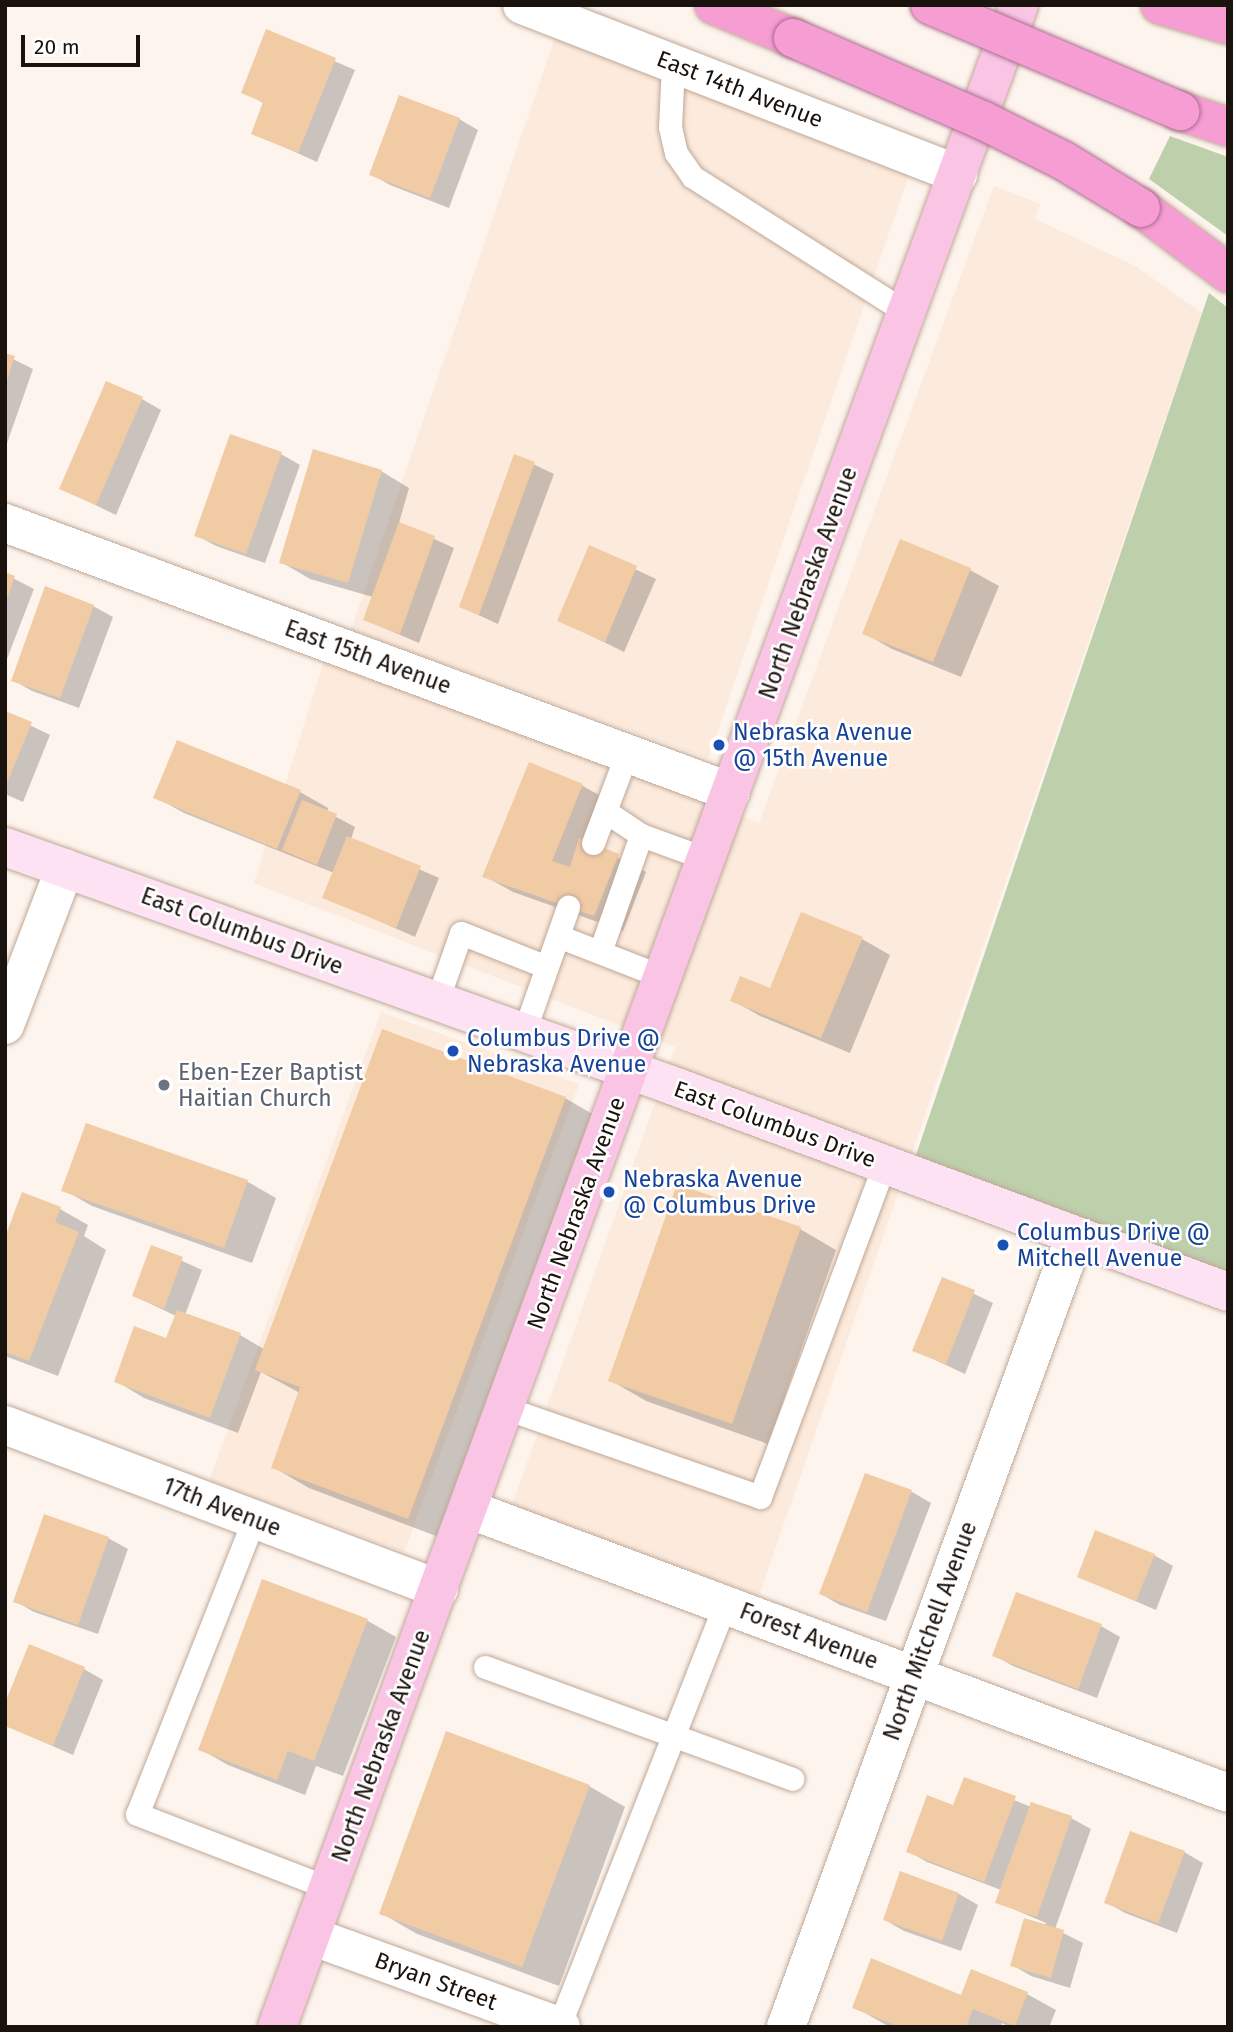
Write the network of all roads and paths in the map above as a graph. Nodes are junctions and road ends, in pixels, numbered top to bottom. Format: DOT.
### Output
graph roads {
  1 [pos="522,5"];
  2 [pos="714,5"];
  3 [pos="930,5"];
  4 [pos="1019,5"];
  5 [pos="1160,5"];
  6 [pos="1219,23"];
  7 [pos="673,64"];
  8 [pos="1228,127"];
  9 [pos="958,173"];
  10 [pos="1228,273"];
  11 [pos="907,313"];
  12 [pos="5,523"];
  13 [pos="627,753"];
  14 [pos="731,792"];
  15 [pos="605,810"];
  16 [pos="641,835"];
  17 [pos="593,843"];
  18 [pos="5,847"];
  19 [pos="707,859"];
  20 [pos="65,868"];
  21 [pos="568,907"];
  22 [pos="558,936"];
  23 [pos="600,952"];
  24 [pos="547,967"];
  25 [pos="663,976"];
  26 [pos="437,1001"];
  27 [pos="5,1025"];
  28 [pos="524,1032"];
  29 [pos="629,1070"];
  30 [pos="884,1164"];
  31 [pos="1075,1236"];
  32 [pos="1228,1292"];
  33 [pos="505,1408"];
  34 [pos="5,1425"];
  35 [pos="468,1509"];
  36 [pos="254,1519"];
  37 [pos="439,1589"];
  38 [pos="725,1605"];
  39 [pos="485,1667"];
  40 [pos="914,1675"];
  41 [pos="673,1738"];
  42 [pos="792,1779"];
  43 [pos="1228,1793"];
  44 [pos="328,1888"];
  45 [pos="311,1936"];
  46 [pos="560,2026"];
  47 [pos="277,2027"];
  48 [pos="786,2027"];
  1 -- 7 [label="street, East 14th Avenue"];
  2 -- 10 [label="highway, bridge"];
  3 -- 8 [label="highway, bridge"];
  4 -- 9 [label="main road, North Nebraska Avenue"];
  5 -- 6 [label="highway"];
  7 -- 9 [label="street, East 14th Avenue"];
  7 -- 11 [label="lane"];
  9 -- 11 [label="main road, North Nebraska Avenue"];
  11 -- 14 [label="main road, North Nebraska Avenue"];
  12 -- 13 [label="street, East 15th Avenue"];
  13 -- 14 [label="street, East 15th Avenue"];
  13 -- 15 [label="lane"];
  14 -- 19 [label="main road, North Nebraska Avenue"];
  15 -- 16 [label="lane"];
  15 -- 17 [label="lane"];
  16 -- 19 [label="lane"];
  16 -- 23 [label="lane"];
  18 -- 20 [label="main road, East Columbus Drive"];
  19 -- 25 [label="main road, North Nebraska Avenue"];
  20 -- 26 [label="main road, East Columbus Drive"];
  20 -- 27 [label="street"];
  21 -- 22 [label="lane"];
  22 -- 23 [label="lane"];
  22 -- 24 [label="lane"];
  23 -- 25 [label="lane"];
  24 -- 26 [label="lane"];
  24 -- 28 [label="lane"];
  25 -- 29 [label="main road, North Nebraska Avenue"];
  26 -- 28 [label="main road, East Columbus Drive"];
  28 -- 29 [label="main road, East Columbus Drive"];
  29 -- 30 [label="main road, East Columbus Drive"];
  29 -- 33 [label="main road, North Nebraska Avenue"];
  30 -- 31 [label="main road, East Columbus Drive"];
  30 -- 33 [label="lane"];
  31 -- 32 [label="main road, East Columbus Drive"];
  31 -- 40 [label="street, North Mitchell Avenue"];
  33 -- 35 [label="main road, North Nebraska Avenue"];
  34 -- 36 [label="street, 17th Avenue"];
  35 -- 37 [label="main road, North Nebraska Avenue"];
  35 -- 38 [label="street, Forest Avenue"];
  36 -- 37 [label="street, 17th Avenue"];
  36 -- 44 [label="lane"];
  37 -- 44 [label="main road, North Nebraska Avenue"];
  38 -- 40 [label="street, Forest Avenue"];
  38 -- 41 [label="lane"];
  39 -- 41 [label="lane"];
  40 -- 43 [label="street, Forest Avenue"];
  40 -- 48 [label="street, North Mitchell Avenue"];
  41 -- 42 [label="lane"];
  41 -- 46 [label="lane"];
  44 -- 45 [label="main road, North Nebraska Avenue"];
  45 -- 46 [label="street, Bryan Street"];
  45 -- 47 [label="main road, North Nebraska Avenue"];
}
